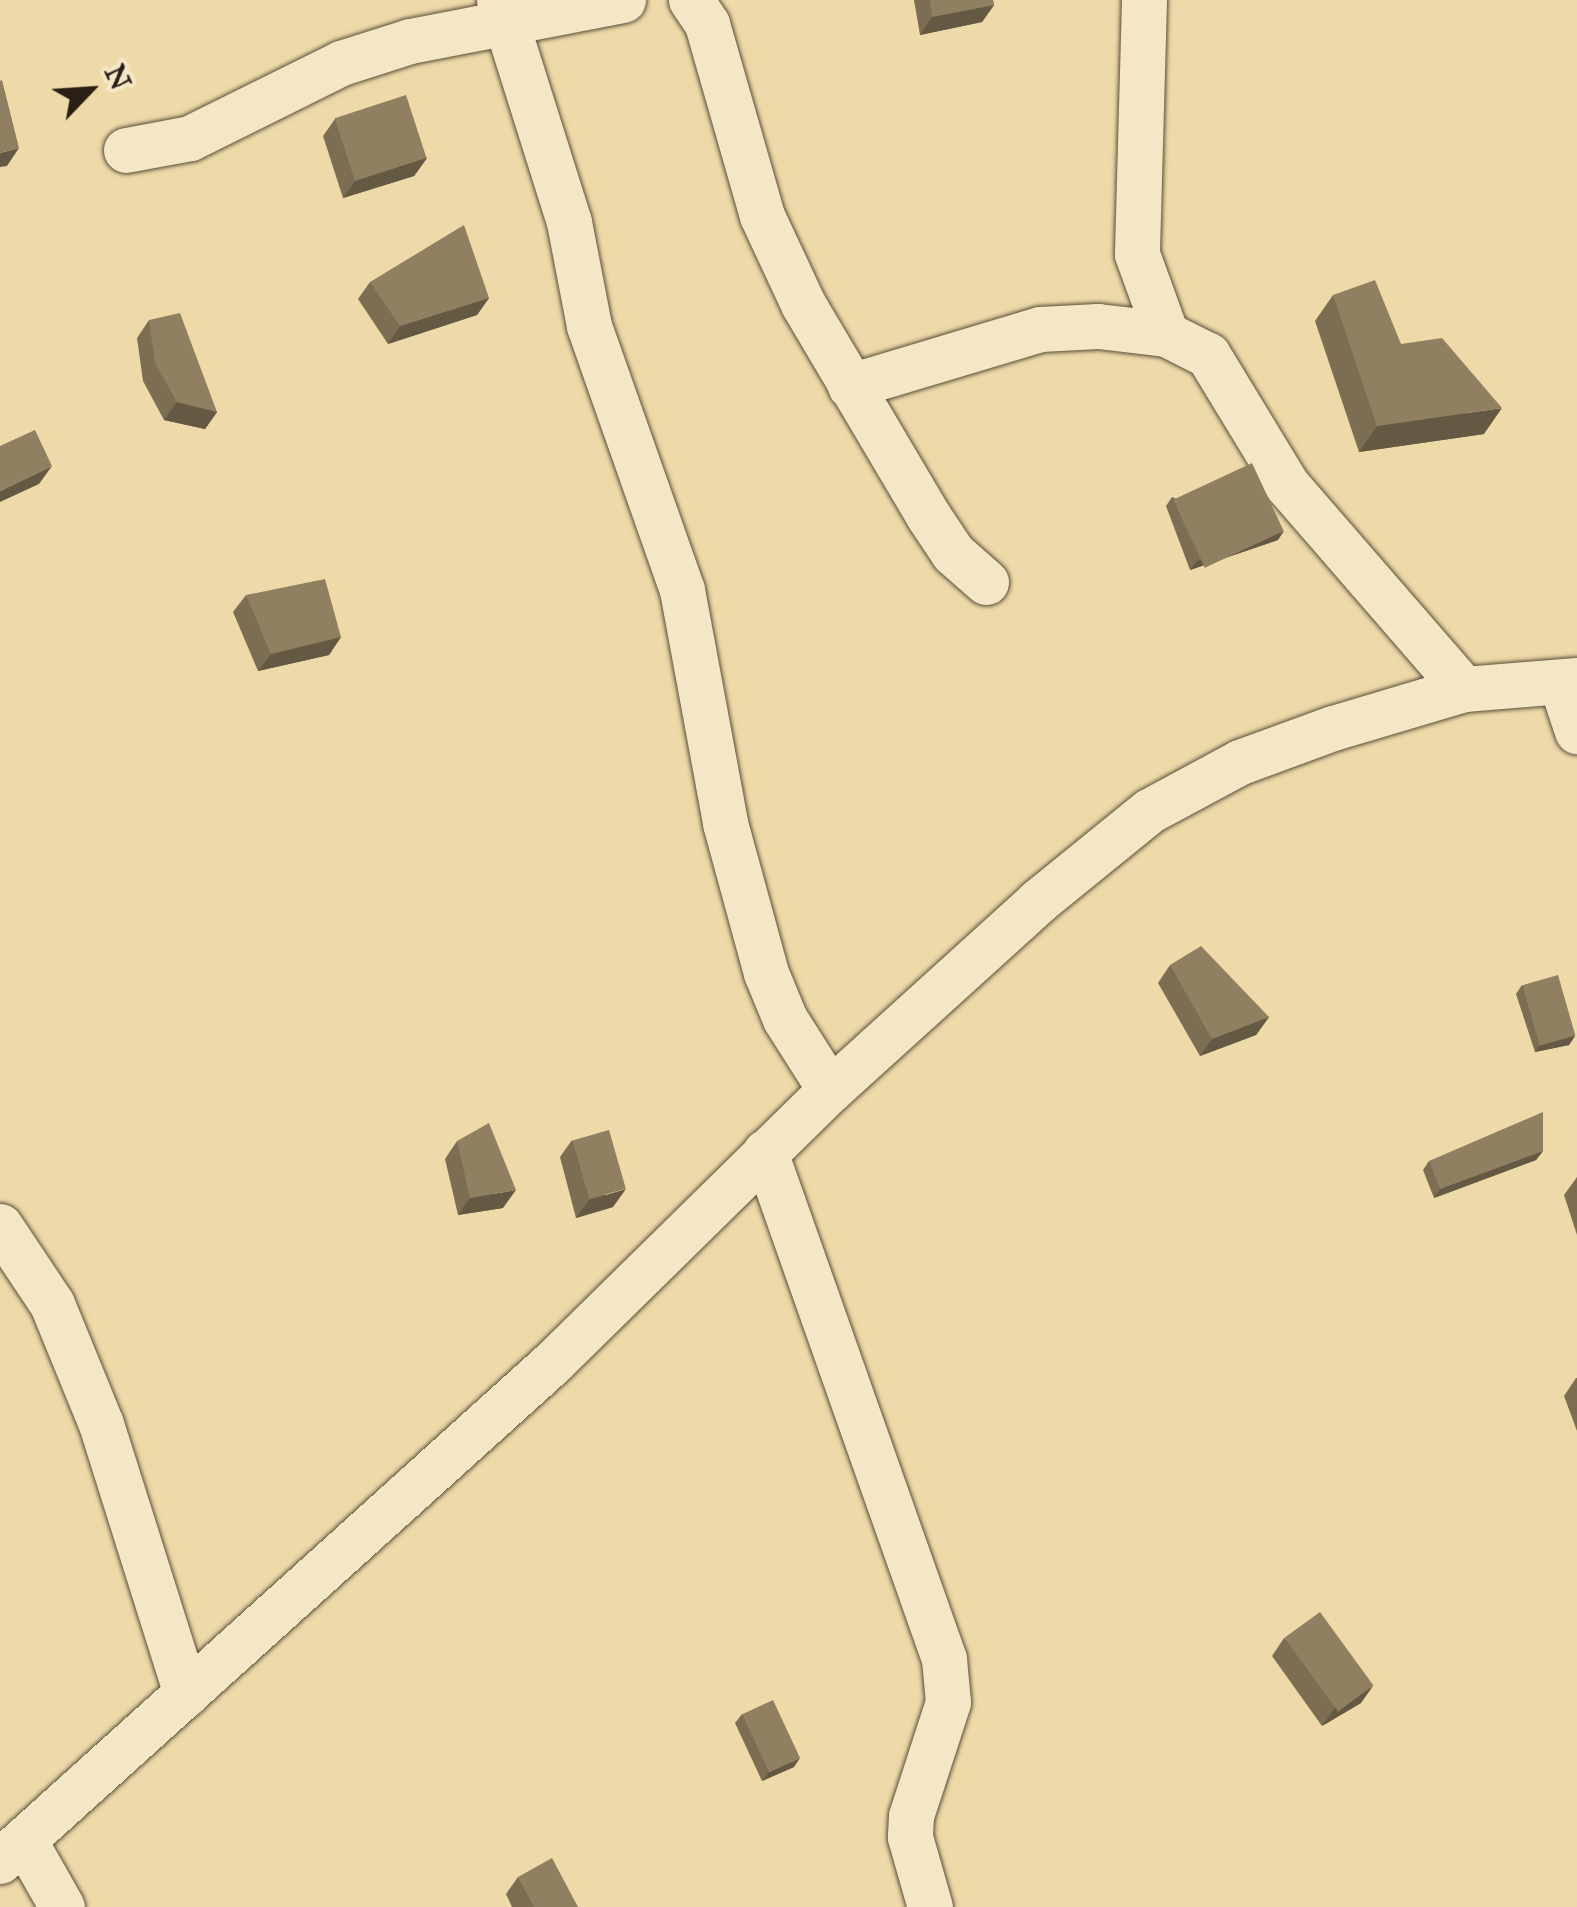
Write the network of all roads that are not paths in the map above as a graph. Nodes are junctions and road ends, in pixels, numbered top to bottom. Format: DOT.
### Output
graph roads {
  1 [pos="624,0"];
  2 [pos="691,0"];
  3 [pos="1144,0"];
  4 [pos="503,13"];
  5 [pos="126,150"];
  6 [pos="1166,334"];
  7 [pos="850,386"];
  8 [pos="986,582"];
  9 [pos="1569,682"];
  10 [pos="1464,689"];
  11 [pos="1577,731"];
  12 [pos="830,1090"];
  13 [pos="765,1152"];
  14 [pos="0,1226"];
  15 [pos="186,1694"];
  16 [pos="12,1850"];
  17 [pos="62,1907"];
  18 [pos="930,1907"];
  1 -- 4 [label="street"];
  2 -- 7 [label="street"];
  3 -- 6 [label="street"];
  4 -- 5 [label="street"];
  4 -- 12 [label="street"];
  6 -- 7 [label="street"];
  6 -- 10 [label="street"];
  7 -- 8 [label="street"];
  9 -- 10 [label="street"];
  9 -- 11 [label="street"];
  10 -- 12 [label="street"];
  12 -- 13 [label="street"];
  13 -- 15 [label="street"];
  13 -- 18 [label="street"];
  14 -- 15 [label="street"];
  15 -- 16 [label="street"];
  16 -- 17 [label="street"];
}
